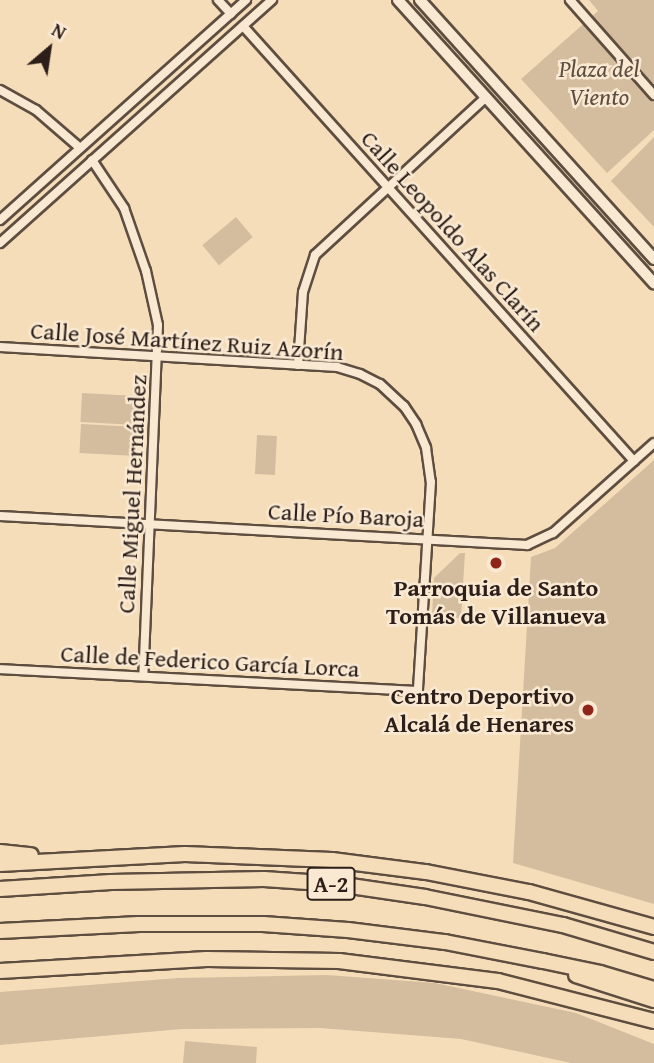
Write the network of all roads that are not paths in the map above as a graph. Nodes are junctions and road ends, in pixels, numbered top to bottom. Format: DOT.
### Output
graph roads {
  1 [pos="218,0"];
  2 [pos="246,0"];
  3 [pos="272,0"];
  4 [pos="398,0"];
  5 [pos="420,0"];
  6 [pos="570,0"];
  7 [pos="231,14"];
  8 [pos="243,26"];
  9 [pos="0,90"];
  10 [pos="654,95"];
  11 [pos="486,97"];
  12 [pos="80,148"];
  13 [pos="92,160"];
  14 [pos="388,187"];
  15 [pos="0,220"];
  16 [pos="0,243"];
  17 [pos="654,259"];
  18 [pos="654,283"];
  19 [pos="0,347"];
  20 [pos="159,356"];
  21 [pos="298,365"];
  22 [pos="654,443"];
  23 [pos="634,461"];
  24 [pos="0,516"];
  25 [pos="147,524"];
  26 [pos="428,539"];
  27 [pos="0,668"];
  28 [pos="143,676"];
  29 [pos="418,691"];
  30 [pos="0,852"];
  31 [pos="169,854"];
  32 [pos="0,864"];
  33 [pos="0,889"];
  34 [pos="654,927"];
  35 [pos="0,931"];
  36 [pos="654,952"];
  37 [pos="543,961"];
  38 [pos="107,964"];
  39 [pos="0,971"];
  40 [pos="0,981"];
  41 [pos="654,989"];
  42 [pos="654,1000"];
  43 [pos="654,1021"];
  1 -- 7 [label="street"];
  2 -- 7 [label="street"];
  3 -- 8 [label="street"];
  4 -- 11 [label="street"];
  5 -- 17 [label="street"];
  6 -- 10 [label="street"];
  7 -- 12 [label="street"];
  8 -- 13 [label="street"];
  8 -- 14 [label="street, Calle Leopoldo Alas Clarín"];
  9 -- 12 [label="street"];
  11 -- 14 [label="street"];
  11 -- 18 [label="street"];
  12 -- 15 [label="street"];
  13 -- 16 [label="street"];
  13 -- 20 [label="street, Calle Miguel Hernández"];
  14 -- 21 [label="street"];
  14 -- 23 [label="street, Calle Leopoldo Alas Clarín"];
  19 -- 20 [label="street, Calle José Martínez Ruiz Azorín"];
  20 -- 21 [label="street, Calle José Martínez Ruiz Azorín"];
  20 -- 25 [label="street, Calle Miguel Hernández"];
  21 -- 26 [label="street, Calle José Martínez Ruiz Azorín"];
  22 -- 23 [label="street, Calle Pío Baroja"];
  23 -- 26 [label="street, Calle Pío Baroja"];
  24 -- 25 [label="street, Calle Pío Baroja"];
  25 -- 26 [label="street, Calle Pío Baroja"];
  25 -- 28 [label="street, Calle Miguel Hernández"];
  26 -- 29 [label="street, Calle José Martínez Ruiz Azorín"];
  27 -- 28 [label="street, Calle de Federico García Lorca"];
  28 -- 29 [label="street, Calle de Federico García Lorca"];
  30 -- 31 [label="highway"];
  31 -- 32 [label="highway"];
  31 -- 34 [label="highway"];
  33 -- 36 [label="highway, A-2"];
  35 -- 37 [label="highway, A-2"];
  37 -- 41 [label="highway, A-2"];
  37 -- 42 [label="highway"];
  38 -- 39 [label="highway"];
  38 -- 40 [label="highway"];
  38 -- 43 [label="highway"];
}
